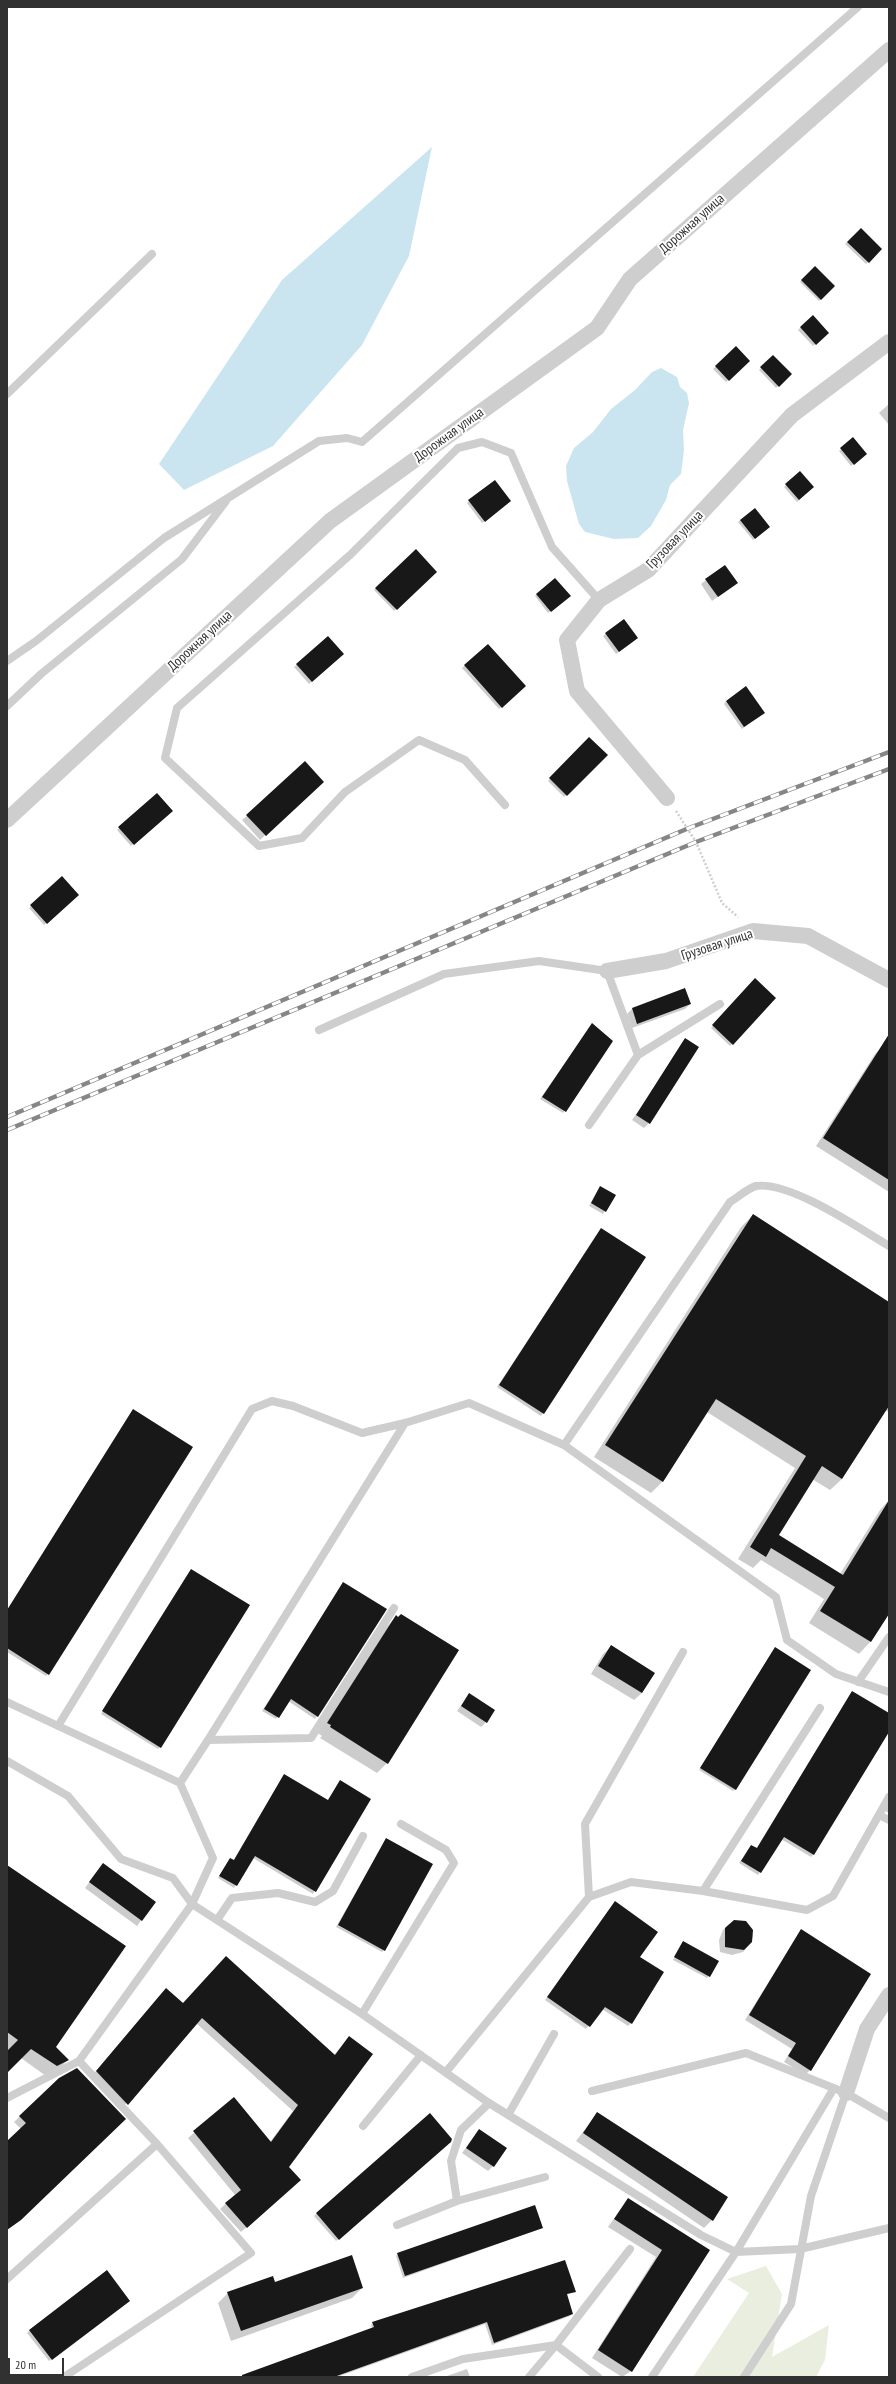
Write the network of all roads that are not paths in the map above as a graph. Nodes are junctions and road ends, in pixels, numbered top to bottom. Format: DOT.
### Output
graph roads {
  1 [pos="858,7"];
  2 [pos="889,50"];
  3 [pos="152,254"];
  4 [pos="889,342"];
  5 [pos="7,394"];
  6 [pos="230,497"];
  7 [pos="599,600"];
  8 [pos="7,661"];
  9 [pos="7,706"];
  10 [pos="667,798"];
  11 [pos="505,806"];
  12 [pos="7,820"];
  13 [pos="607,971"];
  14 [pos="889,980"];
  15 [pos="720,1004"];
  16 [pos="319,1030"];
  17 [pos="638,1055"];
  18 [pos="589,1126"];
  19 [pos="889,1246"];
  20 [pos="405,1424"];
  21 [pos="564,1445"];
  22 [pos="394,1608"];
  23 [pos="889,1636"];
  24 [pos="683,1652"];
  25 [pos="858,1682"];
  26 [pos="889,1692"];
  27 [pos="7,1702"];
  28 [pos="820,1708"];
  29 [pos="58,1726"];
  30 [pos="208,1740"];
  31 [pos="7,1761"];
  32 [pos="180,1783"];
  33 [pos="889,1797"];
  34 [pos="879,1814"];
  35 [pos="889,1820"];
  36 [pos="401,1824"];
  37 [pos="363,1836"];
  38 [pos="703,1891"];
  39 [pos="589,1897"];
  40 [pos="192,1904"];
  41 [pos="217,1920"];
  42 [pos="889,1995"];
  43 [pos="362,2014"];
  44 [pos="554,2034"];
  45 [pos="421,2055"];
  46 [pos="79,2061"];
  47 [pos="446,2072"];
  48 [pos="592,2091"];
  49 [pos="840,2091"];
  50 [pos="7,2098"];
  51 [pos="489,2103"];
  52 [pos="508,2115"];
  53 [pos="889,2118"];
  54 [pos="363,2126"];
  55 [pos="157,2144"];
  56 [pos="545,2177"];
  57 [pos="457,2201"];
  58 [pos="398,2225"];
  59 [pos="889,2228"];
  60 [pos="630,2249"];
  61 [pos="800,2249"];
  62 [pos="736,2252"];
  63 [pos="7,2279"];
  64 [pos="556,2345"];
  65 [pos="64,2377"];
  66 [pos="412,2377"];
  67 [pos="529,2377"];
  68 [pos="598,2377"];
  69 [pos="652,2377"];
  70 [pos="744,2377"];
  1 -- 6 [label="lane"];
  2 -- 12 [label="street, Дорожная улица"];
  3 -- 5 [label="lane"];
  4 -- 7 [label="street, Грузовая улица"];
  6 -- 8 [label="lane"];
  6 -- 9 [label="lane"];
  7 -- 10 [label="street, Грузовая улица"];
  7 -- 11 [label="lane"];
  13 -- 14 [label="street, Грузовая улица"];
  13 -- 16 [label="lane"];
  13 -- 17 [label="lane"];
  15 -- 17 [label="lane"];
  17 -- 18 [label="lane"];
  19 -- 21 [label="lane"];
  20 -- 21 [label="lane"];
  20 -- 29 [label="lane"];
  20 -- 30 [label="lane"];
  21 -- 25 [label="lane"];
  22 -- 30 [label="lane"];
  23 -- 25 [label="lane"];
  24 -- 39 [label="lane"];
  25 -- 26 [label="lane"];
  27 -- 29 [label="lane"];
  28 -- 38 [label="lane"];
  29 -- 32 [label="lane"];
  30 -- 32 [label="lane"];
  31 -- 40 [label="lane"];
  32 -- 40 [label="lane"];
  33 -- 34 [label="lane"];
  34 -- 35 [label="lane"];
  34 -- 38 [label="lane"];
  36 -- 43 [label="lane"];
  37 -- 41 [label="lane"];
  38 -- 39 [label="lane"];
  39 -- 47 [label="lane"];
  40 -- 41 [label="lane"];
  40 -- 46 [label="lane"];
  41 -- 43 [label="lane"];
  42 -- 49 [label="street"];
  43 -- 45 [label="lane"];
  44 -- 52 [label="lane"];
  45 -- 47 [label="lane"];
  45 -- 54 [label="lane"];
  46 -- 50 [label="lane"];
  46 -- 55 [label="lane"];
  47 -- 51 [label="lane"];
  48 -- 49 [label="lane"];
  49 -- 53 [label="lane"];
  49 -- 61 [label="lane"];
  49 -- 62 [label="lane"];
  51 -- 52 [label="lane"];
  51 -- 57 [label="lane"];
  52 -- 62 [label="lane"];
  55 -- 63 [label="lane"];
  55 -- 65 [label="lane"];
  56 -- 57 [label="lane"];
  57 -- 58 [label="lane"];
  59 -- 61 [label="lane"];
  60 -- 64 [label="lane"];
  61 -- 62 [label="lane"];
  61 -- 70 [label="lane"];
  62 -- 69 [label="lane"];
  64 -- 66 [label="lane"];
  64 -- 67 [label="lane"];
  64 -- 68 [label="lane"];
}
